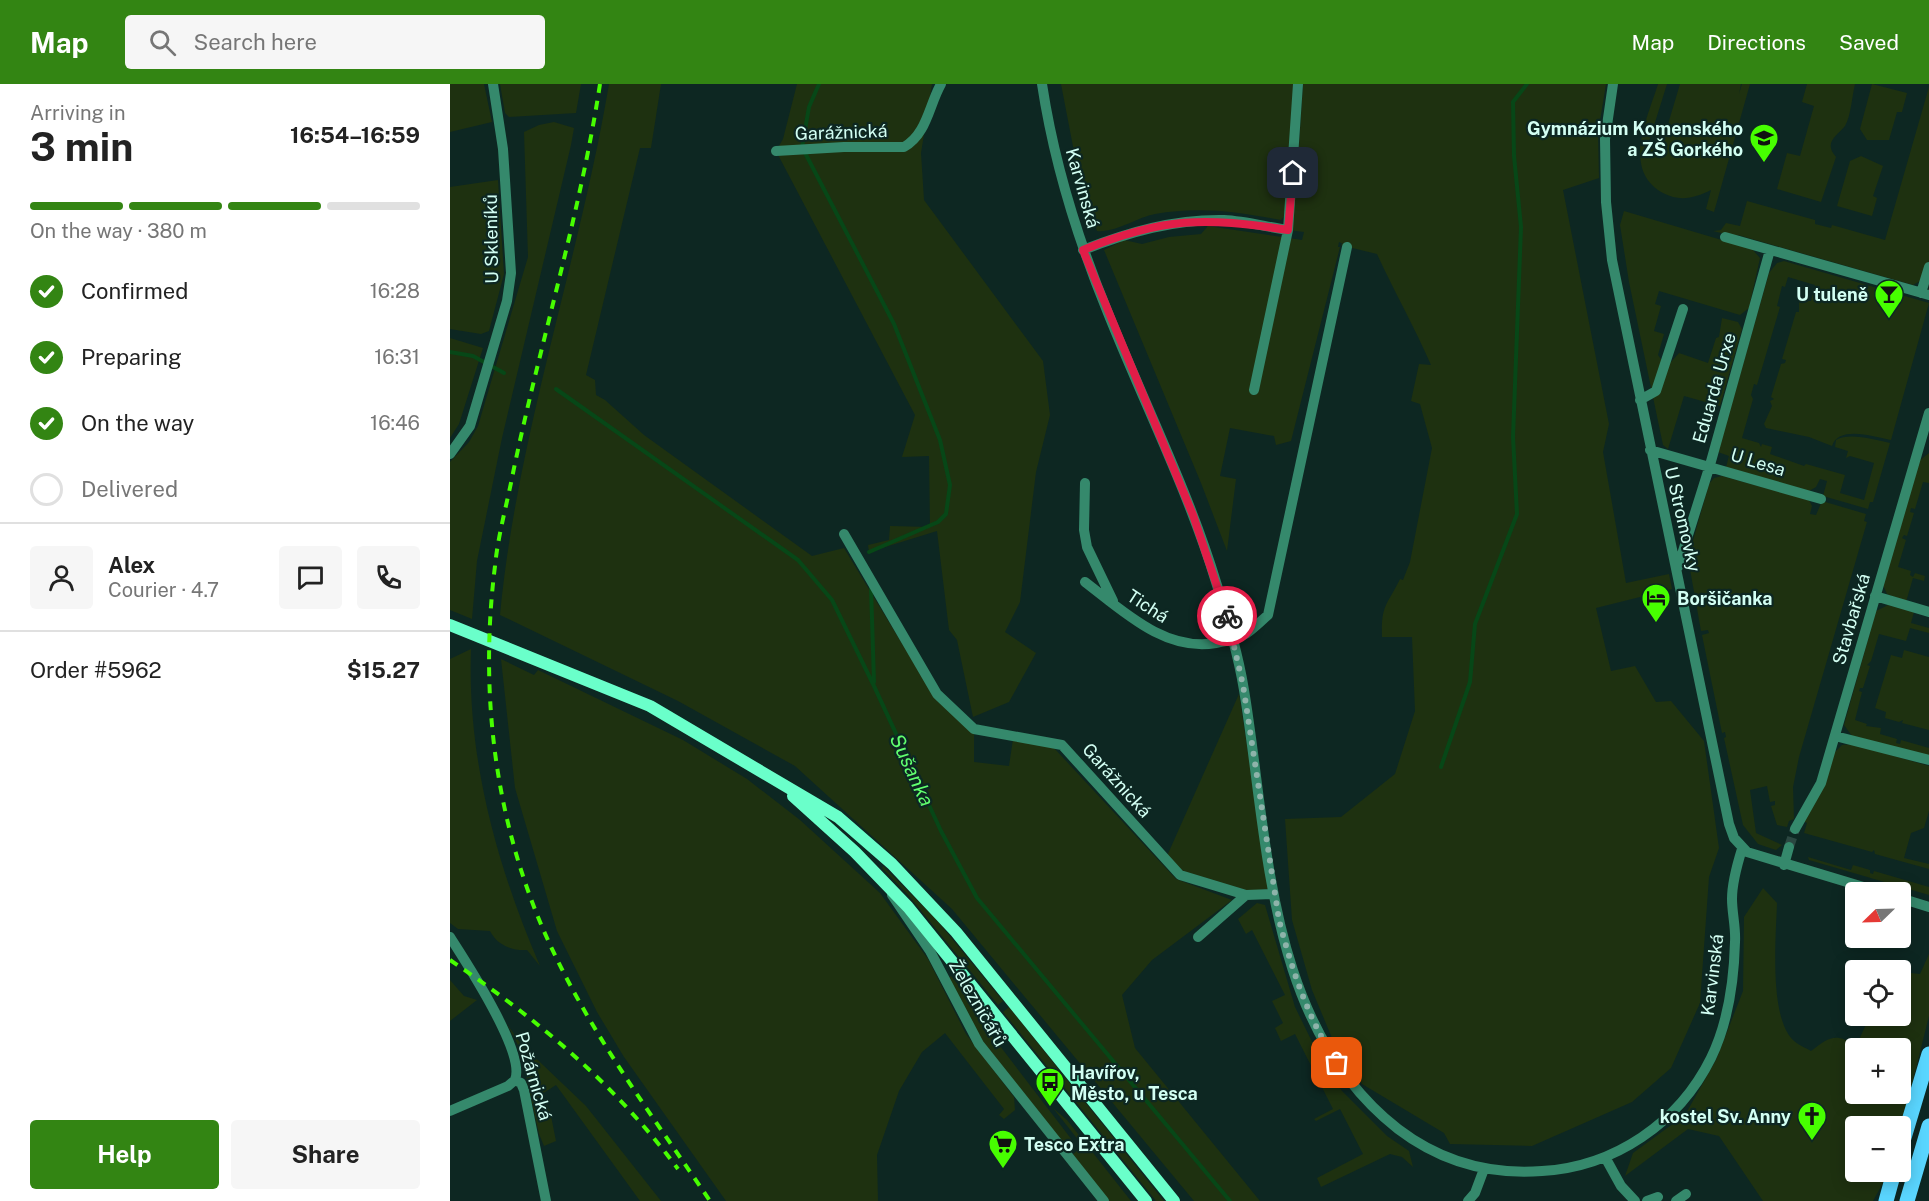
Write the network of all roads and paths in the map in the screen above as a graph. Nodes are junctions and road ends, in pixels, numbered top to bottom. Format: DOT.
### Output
graph roads {
  1 [pos="493,84"];
  2 [pos="941,84"];
  3 [pos="1042,84"];
  4 [pos="1298,84"];
  5 [pos="1613,84"];
  6 [pos="781,151"];
  7 [pos="1288,230"];
  8 [pos="1725,237"];
  9 [pos="1347,247"];
  10 [pos="1083,250"];
  11 [pos="1770,250"];
  12 [pos="1929,267"];
  13 [pos="1925,294"];
  14 [pos="1683,309"];
  15 [pos="1254,390"];
  16 [pos="1640,400"];
  17 [pos="1929,413"];
  18 [pos="1925,445"];
  19 [pos="1650,450"];
  20 [pos="450,454"];
  21 [pos="1710,465"];
  22 [pos="1085,483"];
  23 [pos="1821,499"];
  24 [pos="844,534"];
  25 [pos="1677,568"];
  26 [pos="1085,582"];
  27 [pos="1875,596"];
  28 [pos="1114,604"];
  29 [pos="1929,612"];
  30 [pos="450,625"];
  31 [pos="1233,640"];
  32 [pos="1835,736"];
  33 [pos="1929,760"];
  34 [pos="765,772"];
  35 [pos="1795,829"];
  36 [pos="1789,847"];
  37 [pos="1742,849"];
  38 [pos="1784,865"];
  39 [pos="877,873"];
  40 [pos="1845,882"];
  41 [pos="1273,894"];
  42 [pos="1246,895"];
  43 [pos="1911,901"];
  44 [pos="1929,907"];
  45 [pos="450,937"];
  46 [pos="1198,937"];
  47 [pos="1929,1054"];
  48 [pos="515,1080"];
  49 [pos="450,1111"];
  50 [pos="1910,1116"];
  51 [pos="1929,1126"];
  52 [pos="1605,1157"];
  53 [pos="1484,1169"];
  54 [pos="1891,1182"];
  55 [pos="1686,1194"];
  56 [pos="1658,1197"];
  57 [pos="546,1201"];
  58 [pos="1104,1201"];
  59 [pos="1146,1201"];
  60 [pos="1174,1201"];
  61 [pos="1468,1201"];
  62 [pos="1635,1201"];
  63 [pos="1647,1201"];
  64 [pos="1676,1201"];
  65 [pos="1886,1201"];
  66 [pos="1907,1201"];
  1 -- 20 [label="street, U Skleníků"];
  2 -- 6 [label="street, Garážnická"];
  3 -- 10 [label="street, Karvinská"];
  4 -- 7 [label="street"];
  5 -- 16 [label="street, U Stromovky"];
  7 -- 10 [label="street"];
  7 -- 15 [label="street"];
  8 -- 11 [label="street"];
  9 -- 31 [label="street"];
  10 -- 31 [label="street, Karvinská"];
  11 -- 13 [label="street"];
  11 -- 21 [label="street, Eduarda Urxe"];
  12 -- 13 [label="street"];
  14 -- 16 [label="street"];
  16 -- 19 [label="street, U Stromovky"];
  17 -- 18 [label="street, Stavbařská"];
  18 -- 27 [label="street, Stavbařská"];
  19 -- 21 [label="street, U Lesa"];
  19 -- 25 [label="street, U Stromovky"];
  21 -- 23 [label="street, U Lesa"];
  21 -- 25 [label="street, Eduarda Urxe"];
  22 -- 28 [label="street"];
  24 -- 42 [label="street, Garážnická"];
  25 -- 37 [label="street, U Stromovky"];
  26 -- 28 [label="street, Tichá"];
  27 -- 29 [label="street"];
  27 -- 32 [label="street, Stavbařská"];
  28 -- 31 [label="street, Tichá"];
  30 -- 34 [label="main road"];
  31 -- 41 [label="street, Karvinská"];
  32 -- 33 [label="street"];
  32 -- 35 [label="street, Stavbařská"];
  34 -- 39 [label="main road"];
  34 -- 60 [label="main road"];
  36 -- 38 [label="street"];
  37 -- 38 [label="street"];
  37 -- 52 [label="street, Karvinská"];
  38 -- 40 [label="street"];
  39 -- 58 [label="street, Železničářů"];
  39 -- 59 [label="main road"];
  41 -- 42 [label="street, Garážnická"];
  41 -- 53 [label="street, Karvinská"];
  42 -- 46 [label="street"];
  43 -- 44 [label="street"];
  45 -- 48 [label="street, Požárnická"];
  47 -- 50 [label="main road"];
  48 -- 49 [label="street"];
  48 -- 57 [label="street, Požárnická"];
  51 -- 66 [label="main road"];
  52 -- 53 [label="street, Karvinská"];
  52 -- 62 [label="street"];
  53 -- 61 [label="street"];
  54 -- 65 [label="main road"];
  55 -- 64 [label="street"];
  56 -- 63 [label="street"];
}
